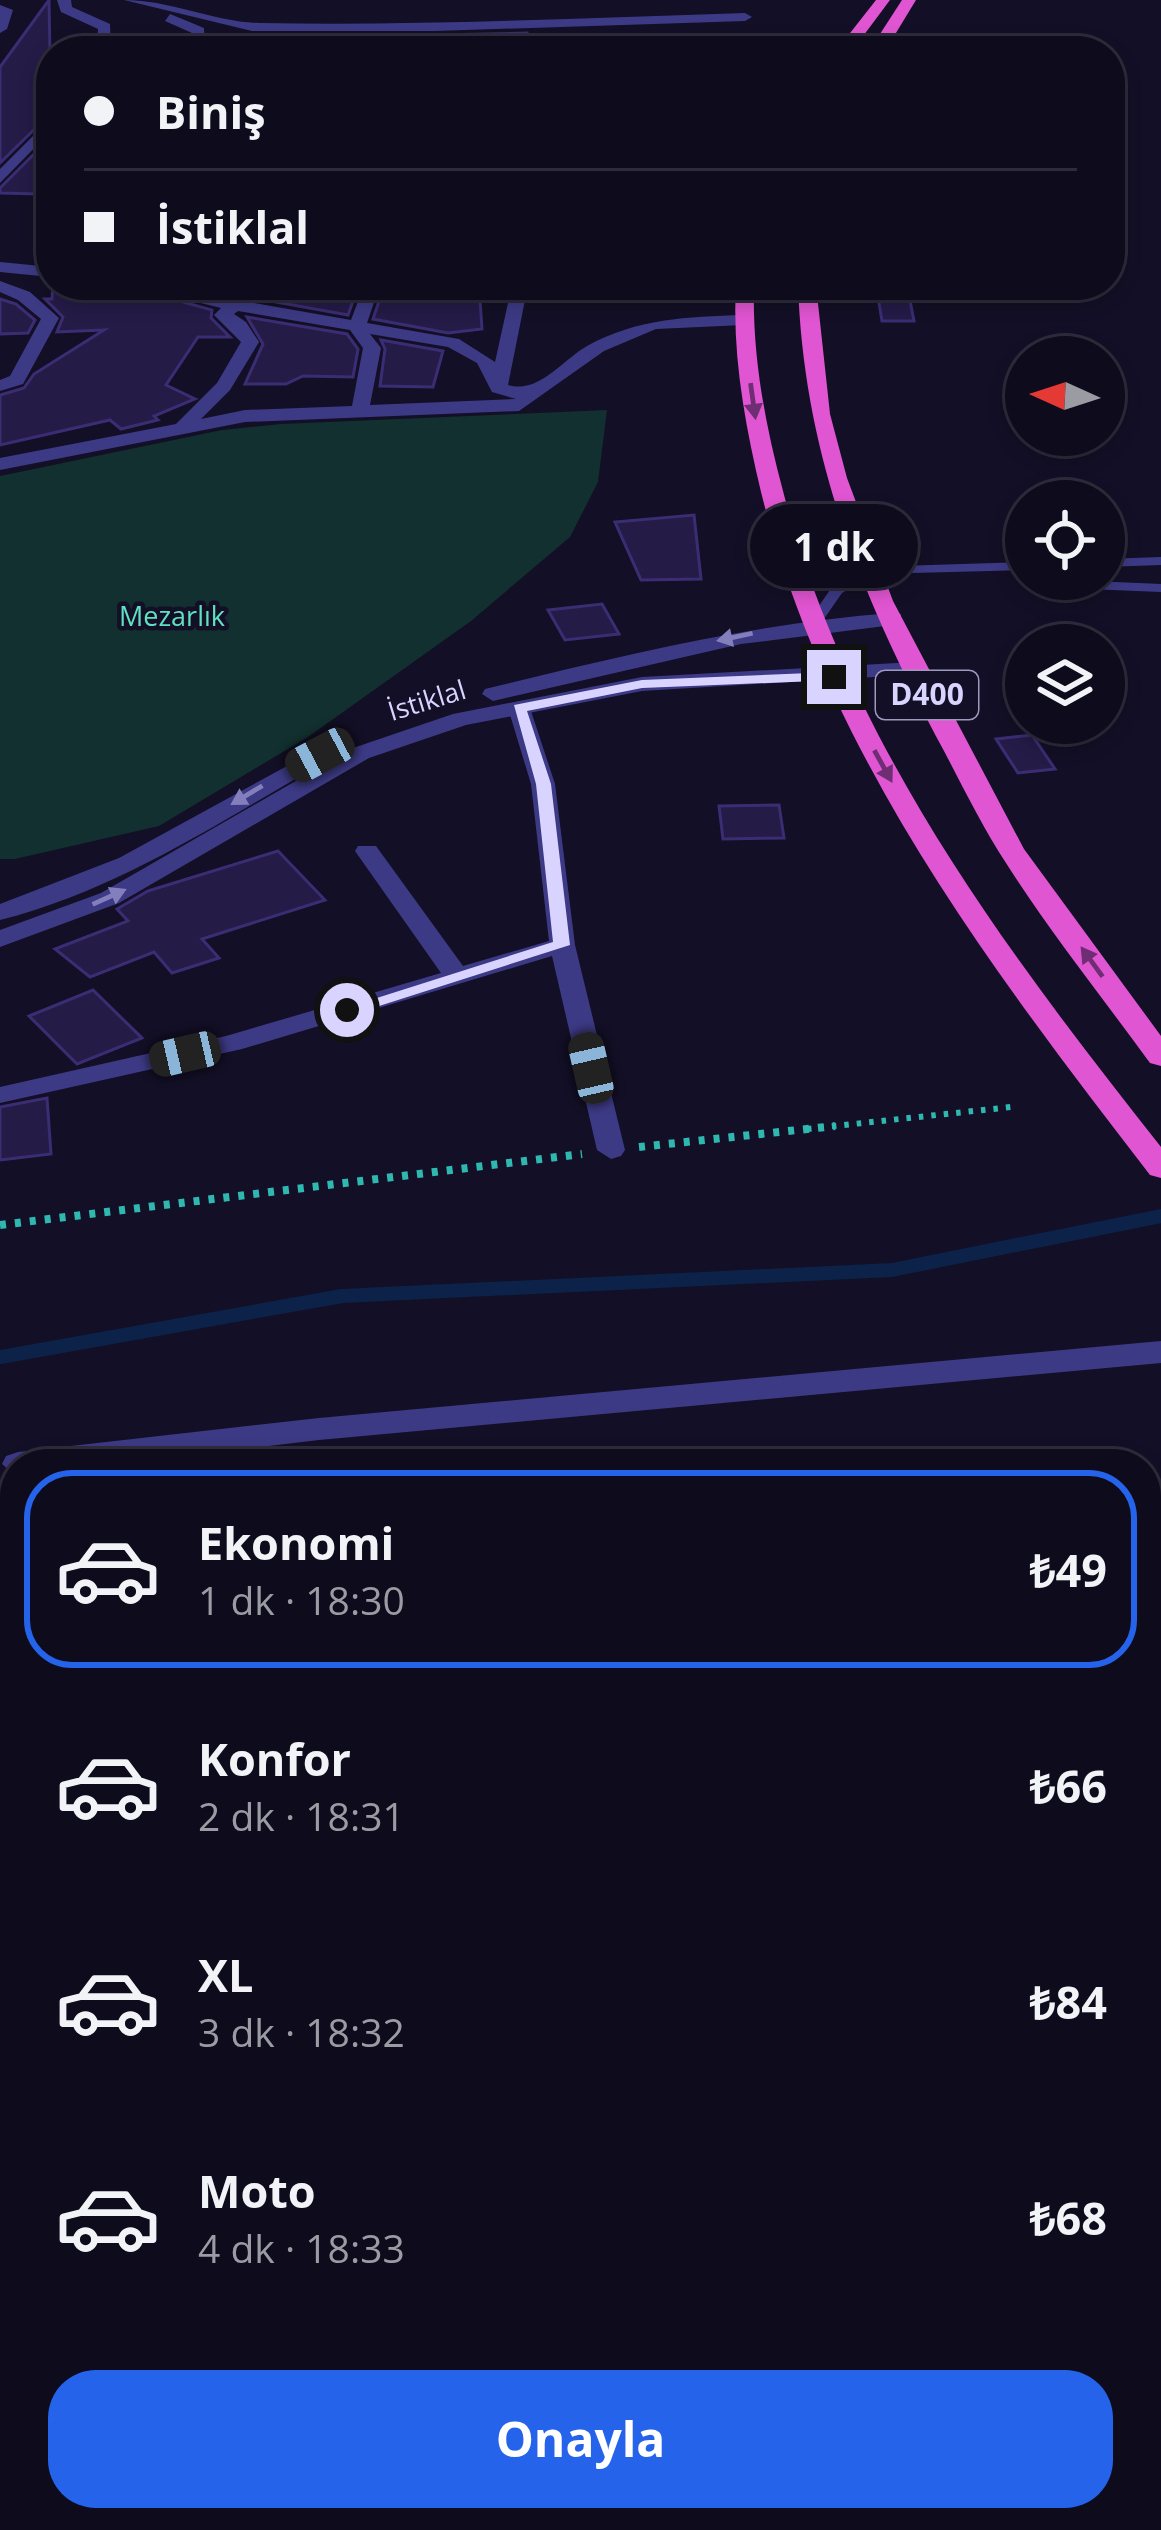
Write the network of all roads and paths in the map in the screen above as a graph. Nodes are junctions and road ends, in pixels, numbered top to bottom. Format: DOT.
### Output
graph roads {
  1 [pos="64,0"];
  2 [pos="129,0"];
  3 [pos="756,0"];
  4 [pos="883,0"];
  5 [pos="909,0"];
  6 [pos="0,9"];
  7 [pos="745,17"];
  8 [pos="252,27"];
  9 [pos="0,29"];
  10 [pos="105,36"];
  11 [pos="199,36"];
  12 [pos="286,36"];
  13 [pos="748,36"];
  14 [pos="855,36"];
  15 [pos="886,36"];
  16 [pos="36,138"];
  17 [pos="0,178"];
  18 [pos="0,267"];
  19 [pos="36,271"];
  20 [pos="0,286"];
  21 [pos="232,300"];
  22 [pos="253,300"];
  23 [pos="367,300"];
  24 [pos="517,300"];
  25 [pos="744,300"];
  26 [pos="808,300"];
  27 [pos="742,320"];
  28 [pos="357,328"];
  29 [pos="0,386"];
  30 [pos="499,388"];
  31 [pos="542,391"];
  32 [pos="360,411"];
  33 [pos="185,424"];
  34 [pos="0,464"];
  35 [pos="1161,561"];
  36 [pos="1125,562"];
  37 [pos="1005,567"];
  38 [pos="871,570"];
  39 [pos="1125,587"];
  40 [pos="1161,588"];
  41 [pos="893,619"];
  42 [pos="814,623"];
  43 [pos="915,669"];
  44 [pos="834,677"];
  45 [pos="519,708"];
  46 [pos="367,851"];
  47 [pos="0,913"];
  48 [pos="0,939"];
  49 [pos="562,945"];
  50 [pos="457,977"];
  51 [pos="1161,1057"];
  52 [pos="0,1095"];
  53 [pos="1011,1107"];
  54 [pos="611,1150"];
  55 [pos="1161,1168"];
  56 [pos="0,1225"];
  57 [pos="1161,1352"];
  58 [pos="146,1449"];
  1 -- 10 [label="street"];
  2 -- 8 [label="street"];
  2 -- 11 [label="street"];
  3 -- 7 [label="street"];
  4 -- 14 [label="highway"];
  5 -- 15 [label="highway"];
  6 -- 9 [label="street"];
  7 -- 8 [label="street"];
  7 -- 13 [label="street"];
  8 -- 12 [label="street"];
  16 -- 17 [label="street"];
  18 -- 19 [label="street"];
  20 -- 29 [label="street"];
  21 -- 33 [label="street"];
  22 -- 28 [label="street"];
  23 -- 28 [label="street"];
  24 -- 30 [label="street"];
  25 -- 27 [label="highway, D400"];
  26 -- 38 [label="highway, D400"];
  27 -- 31 [label="street"];
  27 -- 42 [label="highway, D400, one-way"];
  28 -- 30 [label="street"];
  28 -- 32 [label="street"];
  30 -- 31 [label="street"];
  31 -- 32 [label="street"];
  32 -- 33 [label="street"];
  33 -- 34 [label="street"];
  35 -- 36 [label="lane"];
  37 -- 38 [label="lane"];
  38 -- 41 [label="highway, D400"];
  38 -- 42 [label="lane"];
  39 -- 40 [label="lane"];
  41 -- 42 [label="street"];
  41 -- 43 [label="highway, D400"];
  42 -- 44 [label="highway, D400"];
  42 -- 47 [label="street, one-way"];
  43 -- 44 [label="street, İstiklal"];
  51 -- 43 [label="highway, D400, one-way"];
  44 -- 45 [label="street, İstiklal"];
  44 -- 55 [label="highway, D400, one-way"];
  48 -- 45 [label="street, İstiklal, one-way"];
  45 -- 49 [label="street"];
  46 -- 50 [label="street"];
  49 -- 50 [label="street"];
  49 -- 54 [label="street"];
  50 -- 52 [label="street"];
  53 -- 54 [label="path"];
  54 -- 56 [label="path"];
  57 -- 58 [label="street"];
}
